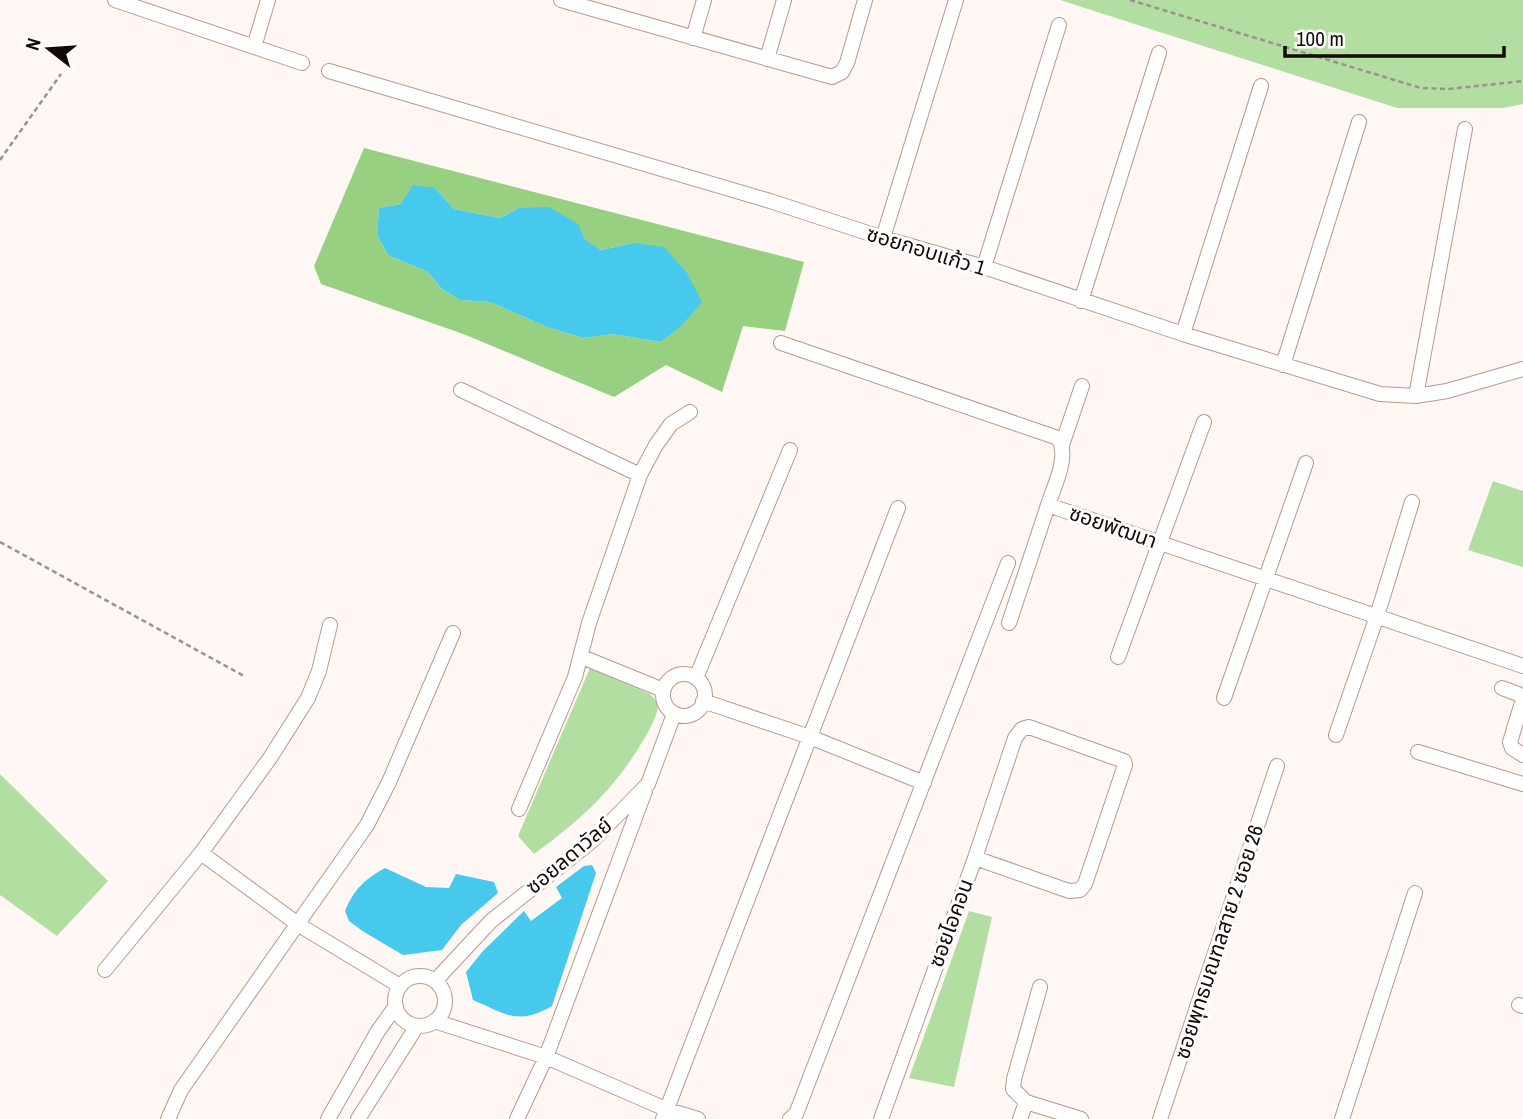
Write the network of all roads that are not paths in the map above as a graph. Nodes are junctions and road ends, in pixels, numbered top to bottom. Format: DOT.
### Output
graph roads {
  1 [pos="268,0"];
  2 [pos="561,0"];
  3 [pos="704,0"];
  4 [pos="784,0"];
  5 [pos="865,0"];
  6 [pos="956,0"];
  7 [pos="121,1"];
  8 [pos="1059,25"];
  9 [pos="693,38"];
  10 [pos="254,47"];
  11 [pos="1159,53"];
  12 [pos="767,59"];
  13 [pos="302,63"];
  14 [pos="330,72"];
  15 [pos="1261,86"];
  16 [pos="1359,122"];
  17 [pos="1465,129"];
  18 [pos="883,238"];
  19 [pos="984,267"];
  20 [pos="1080,301"];
  21 [pos="1183,334"];
  22 [pos="781,343"];
  23 [pos="1283,365"];
  24 [pos="1523,369"];
  25 [pos="1082,386"];
  26 [pos="461,390"];
  27 [pos="1416,396"];
  28 [pos="690,412"];
  29 [pos="1204,422"];
  30 [pos="1062,445"];
  31 [pos="789,450"];
  32 [pos="1306,463"];
  33 [pos="640,475"];
  34 [pos="1412,502"];
  35 [pos="1048,505"];
  36 [pos="898,508"];
  37 [pos="1158,543"];
  38 [pos="1008,563"];
  39 [pos="1265,579"];
  40 [pos="1377,616"];
  41 [pos="1009,623"];
  42 [pos="330,625"];
  43 [pos="453,634"];
  44 [pos="582,657"];
  45 [pos="1118,657"];
  46 [pos="1523,666"];
  47 [pos="696,678"];
  48 [pos="1502,688"];
  49 [pos="663,690"];
  50 [pos="1224,698"];
  51 [pos="704,701"];
  52 [pos="674,714"];
  53 [pos="1336,735"];
  54 [pos="810,737"];
  55 [pos="1418,752"];
  56 [pos="1523,755"];
  57 [pos="1277,766"];
  58 [pos="924,783"];
  59 [pos="1523,784"];
  60 [pos="648,785"];
  61 [pos="519,809"];
  62 [pos="201,853"];
  63 [pos="975,858"];
  64 [pos="1415,893"];
  65 [pos="299,925"];
  66 [pos="105,970"];
  67 [pos="436,980"];
  68 [pos="400,986"];
  69 [pos="1040,987"];
  70 [pos="396,1006"];
  71 [pos="434,1021"];
  72 [pos="417,1026"];
  73 [pos="546,1057"];
  74 [pos="1026,1102"];
  75 [pos="665,1114"];
  76 [pos="168,1119"];
  77 [pos="328,1119"];
  78 [pos="358,1119"];
  79 [pos="517,1119"];
  80 [pos="698,1119"];
  81 [pos="790,1119"];
  82 [pos="881,1119"];
  83 [pos="1020,1119"];
  84 [pos="1081,1119"];
  85 [pos="1160,1119"];
  86 [pos="1342,1119"];
  1 -- 10 [label="street"];
  2 -- 9 [label="street"];
  3 -- 9 [label="street"];
  4 -- 12 [label="street"];
  5 -- 12 [label="street"];
  6 -- 18 [label="street"];
  7 -- 10 [label="street"];
  8 -- 19 [label="street"];
  9 -- 12 [label="street"];
  10 -- 13 [label="street"];
  11 -- 20 [label="street"];
  14 -- 18 [label="street, ซอยกอบแก้ว 1"];
  15 -- 21 [label="street"];
  16 -- 23 [label="street"];
  17 -- 27 [label="street"];
  18 -- 19 [label="street, ซอยกอบแก้ว 1"];
  19 -- 20 [label="street, ซอยกอบแก้ว 1"];
  20 -- 21 [label="street, ซอยกอบแก้ว 1"];
  21 -- 23 [label="street, ซอยกอบแก้ว 1"];
  22 -- 30 [label="street"];
  23 -- 27 [label="street, ซอยกอบแก้ว 1"];
  24 -- 27 [label="street, ซอยกอบแก้ว 1"];
  25 -- 30 [label="street, ซอยพัฒนา"];
  26 -- 33 [label="street"];
  28 -- 33 [label="street"];
  29 -- 37 [label="street"];
  30 -- 35 [label="street, ซอยพัฒนา"];
  31 -- 47 [label="street"];
  32 -- 39 [label="street"];
  33 -- 44 [label="street"];
  34 -- 40 [label="street"];
  35 -- 37 [label="street, ซอยพัฒนา"];
  35 -- 41 [label="street"];
  36 -- 54 [label="street"];
  37 -- 39 [label="street, ซอยพัฒนา"];
  37 -- 45 [label="street"];
  38 -- 58 [label="street"];
  39 -- 40 [label="street, ซอยพัฒนา"];
  39 -- 50 [label="street"];
  40 -- 46 [label="street, ซอยพัฒนา"];
  40 -- 53 [label="street"];
  42 -- 62 [label="street"];
  43 -- 65 [label="street"];
  44 -- 49 [label="street"];
  44 -- 61 [label="street"];
  47 -- 49 [label="street"];
  47 -- 51 [label="street"];
  48 -- 56 [label="street"];
  49 -- 52 [label="street"];
  51 -- 52 [label="street"];
  51 -- 54 [label="street"];
  52 -- 60 [label="street, ซอยลดาวัลย์"];
  54 -- 58 [label="street"];
  54 -- 75 [label="street"];
  55 -- 59 [label="street"];
  57 -- 85 [label="street, ซอยพุทธมณฑลสาย 2 ซอย 26"];
  58 -- 81 [label="street"];
  60 -- 67 [label="street, ซอยลดาวัลย์"];
  60 -- 73 [label="street"];
  62 -- 65 [label="street"];
  62 -- 66 [label="street"];
  63 -- 63 [label="street, ซอยไอคอน"];
  63 -- 82 [label="street, ซอยไอคอน"];
  64 -- 86 [label="street"];
  65 -- 68 [label="street"];
  65 -- 76 [label="street"];
  67 -- 68 [label="street"];
  67 -- 71 [label="street"];
  68 -- 70 [label="street"];
  69 -- 74 [label="street"];
  70 -- 72 [label="street"];
  70 -- 77 [label="street"];
  71 -- 72 [label="street"];
  71 -- 73 [label="street"];
  72 -- 78 [label="street"];
  73 -- 75 [label="street"];
  73 -- 79 [label="street"];
  74 -- 83 [label="street"];
  74 -- 84 [label="street"];
  75 -- 80 [label="street"];
}
